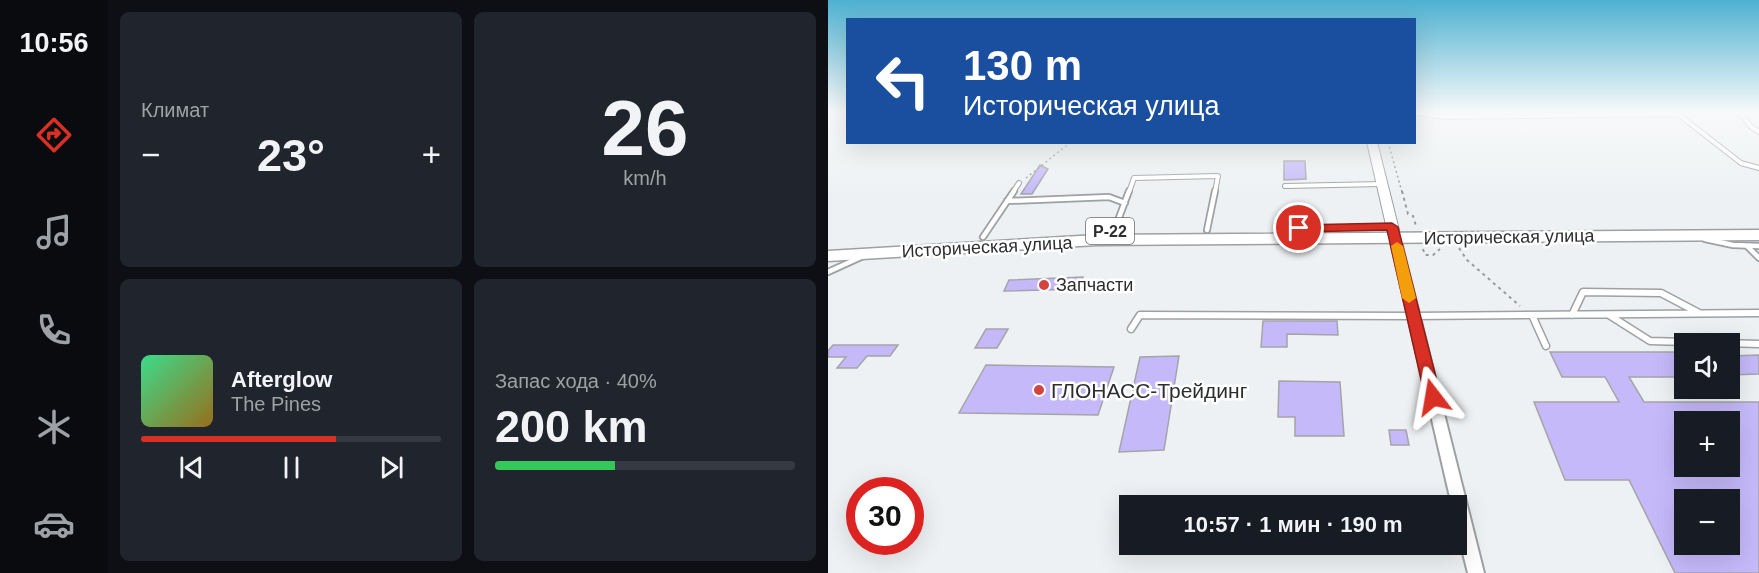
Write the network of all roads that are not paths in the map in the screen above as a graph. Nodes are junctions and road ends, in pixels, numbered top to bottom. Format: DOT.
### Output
graph roads {
  1 [pos="1709,139"];
  2 [pos="1372,144"];
  3 [pos="1759,168"];
  4 [pos="1019,183"];
  5 [pos="1382,184"];
  6 [pos="1285,186"];
  7 [pos="1007,201"];
  8 [pos="1125,203"];
  9 [pos="1759,223"];
  10 [pos="1207,230"];
  11 [pos="1114,231"];
  12 [pos="1418,232"];
  13 [pos="1394,233"];
  14 [pos="1683,235"];
  15 [pos="1759,235"];
  16 [pos="983,237"];
  17 [pos="828,245"];
  18 [pos="1747,246"];
  19 [pos="1759,246"];
  20 [pos="868,254"];
  21 [pos="828,256"];
  22 [pos="1759,258"];
  23 [pos="828,272"];
  24 [pos="1700,314"];
  25 [pos="1759,314"];
  26 [pos="1532,315"];
  27 [pos="1572,315"];
  28 [pos="1607,315"];
  29 [pos="1413,316"];
  30 [pos="1131,329"];
  31 [pos="1759,344"];
  32 [pos="1546,346"];
  33 [pos="1476,573"];
  1 -- 3 [label="lane"];
  2 -- 5 [label="main road"];
  4 -- 7 [label="lane"];
  5 -- 6 [label="lane"];
  5 -- 13 [label="main road"];
  7 -- 8 [label="lane"];
  7 -- 16 [label="lane"];
  8 -- 10 [label="lane"];
  8 -- 11 [label="lane"];
  9 -- 12 [label="highway, Историческая улица / Р-22"];
  10 -- 11 [label="highway, Историческая улица / Р-22"];
  10 -- 13 [label="highway, Историческая улица / Р-22"];
  11 -- 16 [label="highway, Историческая улица / Р-22"];
  12 -- 13 [label="highway, Историческая улица / Р-22"];
  12 -- 14 [label="highway, Историческая улица / Р-22"];
  13 -- 20 [label="highway, Историческая улица / Р-22"];
  13 -- 29 [label="street"];
  14 -- 15 [label="highway, Историческая улица / Р-22"];
  14 -- 18 [label="lane"];
  16 -- 17 [label="highway, Историческая улица / Р-22"];
  18 -- 19 [label="lane"];
  18 -- 22 [label="lane"];
  20 -- 21 [label="highway, Историческая улица / Р-22"];
  20 -- 23 [label="lane"];
  24 -- 25 [label="lane"];
  24 -- 27 [label="lane"];
  24 -- 28 [label="lane"];
  26 -- 27 [label="lane"];
  26 -- 29 [label="lane"];
  26 -- 32 [label="lane"];
  27 -- 28 [label="lane"];
  28 -- 31 [label="lane"];
  29 -- 30 [label="lane"];
  29 -- 33 [label="street"];
}
